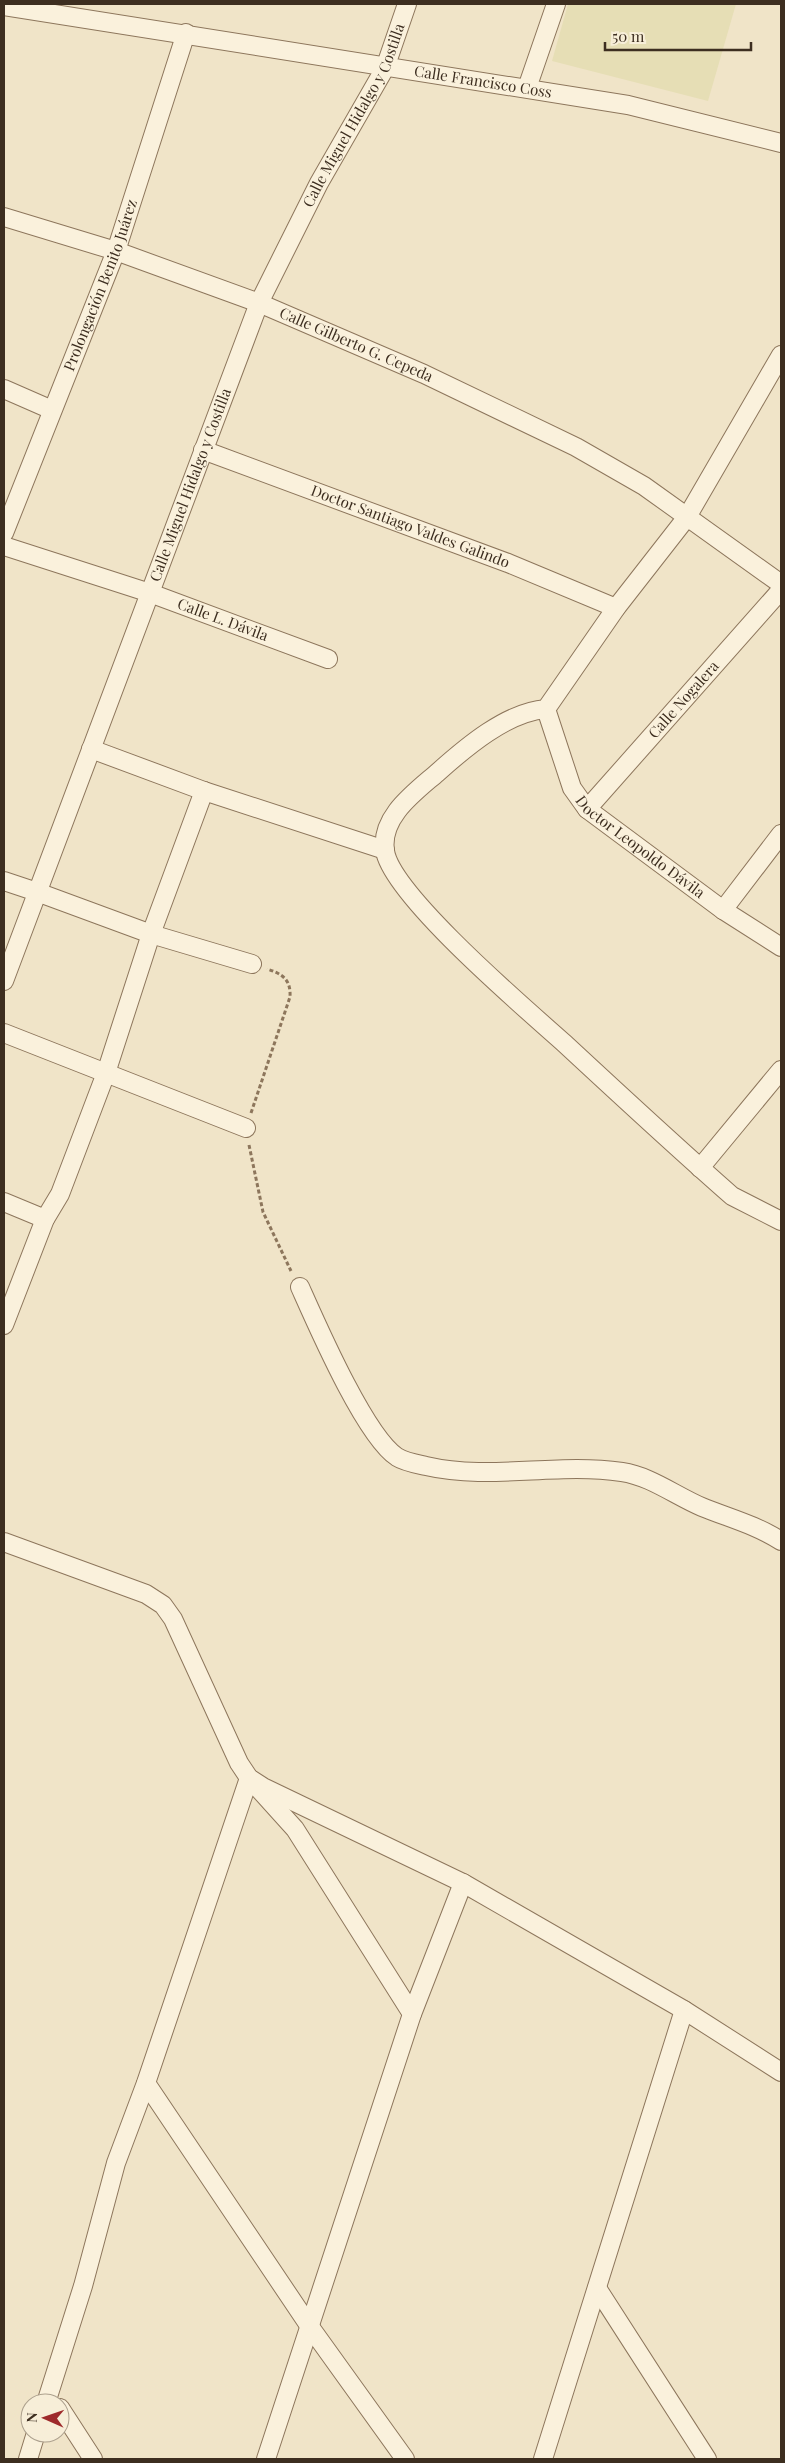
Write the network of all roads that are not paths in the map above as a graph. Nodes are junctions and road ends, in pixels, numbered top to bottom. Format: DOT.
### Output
graph roads {
  1 [pos="407,4"];
  2 [pos="556,4"];
  3 [pos="4,6"];
  4 [pos="87,10"];
  5 [pos="186,33"];
  6 [pos="385,68"];
  7 [pos="527,88"];
  8 [pos="781,143"];
  9 [pos="4,217"];
  10 [pos="116,251"];
  11 [pos="259,303"];
  12 [pos="781,355"];
  13 [pos="4,388"];
  14 [pos="52,410"];
  15 [pos="203,450"];
  16 [pos="687,517"];
  17 [pos="4,533"];
  18 [pos="4,546"];
  19 [pos="781,584"];
  20 [pos="781,590"];
  21 [pos="150,593"];
  22 [pos="616,608"];
  23 [pos="328,659"];
  24 [pos="546,709"];
  25 [pos="91,749"];
  26 [pos="204,791"];
  27 [pos="587,809"];
  28 [pos="781,834"];
  29 [pos="385,850"];
  30 [pos="4,882"];
  31 [pos="37,892"];
  32 [pos="723,910"];
  33 [pos="151,934"];
  34 [pos="781,948"];
  35 [pos="252,964"];
  36 [pos="4,981"];
  37 [pos="4,1033"];
  38 [pos="781,1070"];
  39 [pos="106,1073"];
  40 [pos="246,1128"];
  41 [pos="700,1168"];
  42 [pos="4,1202"];
  43 [pos="45,1219"];
  44 [pos="781,1221"];
  45 [pos="300,1287"];
  46 [pos="4,1325"];
  47 [pos="781,1541"];
  48 [pos="4,1542"];
  49 [pos="249,1778"];
  50 [pos="462,1883"];
  51 [pos="684,2010"];
  52 [pos="412,2014"];
  53 [pos="781,2072"];
  54 [pos="146,2082"];
  55 [pos="597,2288"];
  56 [pos="308,2324"];
  57 [pos="53,2393"];
  58 [pos="70,2423"];
  59 [pos="33,2443"];
  60 [pos="28,2459"];
  61 [pos="94,2459"];
  62 [pos="266,2459"];
  63 [pos="405,2459"];
  64 [pos="543,2459"];
  65 [pos="707,2459"];
  1 -- 6 [label="street, Calle Miguel Hidalgo y Costilla"];
  2 -- 7 [label="street"];
  3 -- 4 [label="street, Calle Francisco Coss"];
  4 -- 5 [label="street, Calle Francisco Coss"];
  5 -- 6 [label="street, Calle Francisco Coss"];
  5 -- 10 [label="street, Prolongación Benito Juárez"];
  6 -- 7 [label="street, Calle Francisco Coss"];
  6 -- 11 [label="street, Calle Miguel Hidalgo y Costilla"];
  7 -- 8 [label="street, Calle Francisco Coss"];
  9 -- 10 [label="street, Calle Gilberto G. Cepeda"];
  10 -- 11 [label="street, Calle Gilberto G. Cepeda"];
  10 -- 14 [label="street, Prolongación Benito Juárez"];
  11 -- 15 [label="street, Calle Miguel Hidalgo y Costilla"];
  11 -- 16 [label="street, Calle Gilberto G. Cepeda"];
  12 -- 16 [label="street"];
  13 -- 14 [label="street"];
  14 -- 17 [label="street, Prolongación Benito Juárez"];
  15 -- 21 [label="street, Calle Miguel Hidalgo y Costilla"];
  15 -- 22 [label="street, Doctor Santiago Valdes Galindo"];
  16 -- 19 [label="street, Calle Gilberto G. Cepeda"];
  16 -- 22 [label="street"];
  18 -- 21 [label="street, Calle L. Dávila"];
  20 -- 27 [label="street, Calle Nogalera"];
  21 -- 23 [label="street, Calle L. Dávila"];
  21 -- 25 [label="street, Calle Miguel Hidalgo y Costilla"];
  22 -- 24 [label="street"];
  24 -- 27 [label="street, Doctor Leopoldo Dávila"];
  24 -- 29 [label="street"];
  25 -- 26 [label="street"];
  25 -- 31 [label="street, Calle Miguel Hidalgo y Costilla"];
  26 -- 29 [label="street"];
  26 -- 33 [label="street"];
  27 -- 32 [label="street, Doctor Leopoldo Dávila"];
  28 -- 32 [label="street"];
  29 -- 41 [label="street"];
  30 -- 31 [label="street"];
  31 -- 33 [label="street"];
  31 -- 36 [label="street, Calle Miguel Hidalgo y Costilla"];
  32 -- 34 [label="street, Doctor Leopoldo Dávila"];
  33 -- 35 [label="street"];
  33 -- 39 [label="street"];
  37 -- 39 [label="street"];
  38 -- 41 [label="street"];
  39 -- 40 [label="street"];
  39 -- 43 [label="street"];
  41 -- 44 [label="street"];
  42 -- 43 [label="street"];
  43 -- 46 [label="street"];
  45 -- 47 [label="street"];
  48 -- 49 [label="street"];
  49 -- 50 [label="street"];
  49 -- 52 [label="street"];
  49 -- 54 [label="street"];
  50 -- 51 [label="street"];
  50 -- 52 [label="street"];
  51 -- 53 [label="street"];
  51 -- 55 [label="street"];
  52 -- 56 [label="street"];
  54 -- 56 [label="street"];
  54 -- 57 [label="street"];
  55 -- 64 [label="street"];
  55 -- 65 [label="street"];
  56 -- 62 [label="street"];
  56 -- 63 [label="street"];
  58 -- 61 [label="street"];
  59 -- 60 [label="street"];
}
